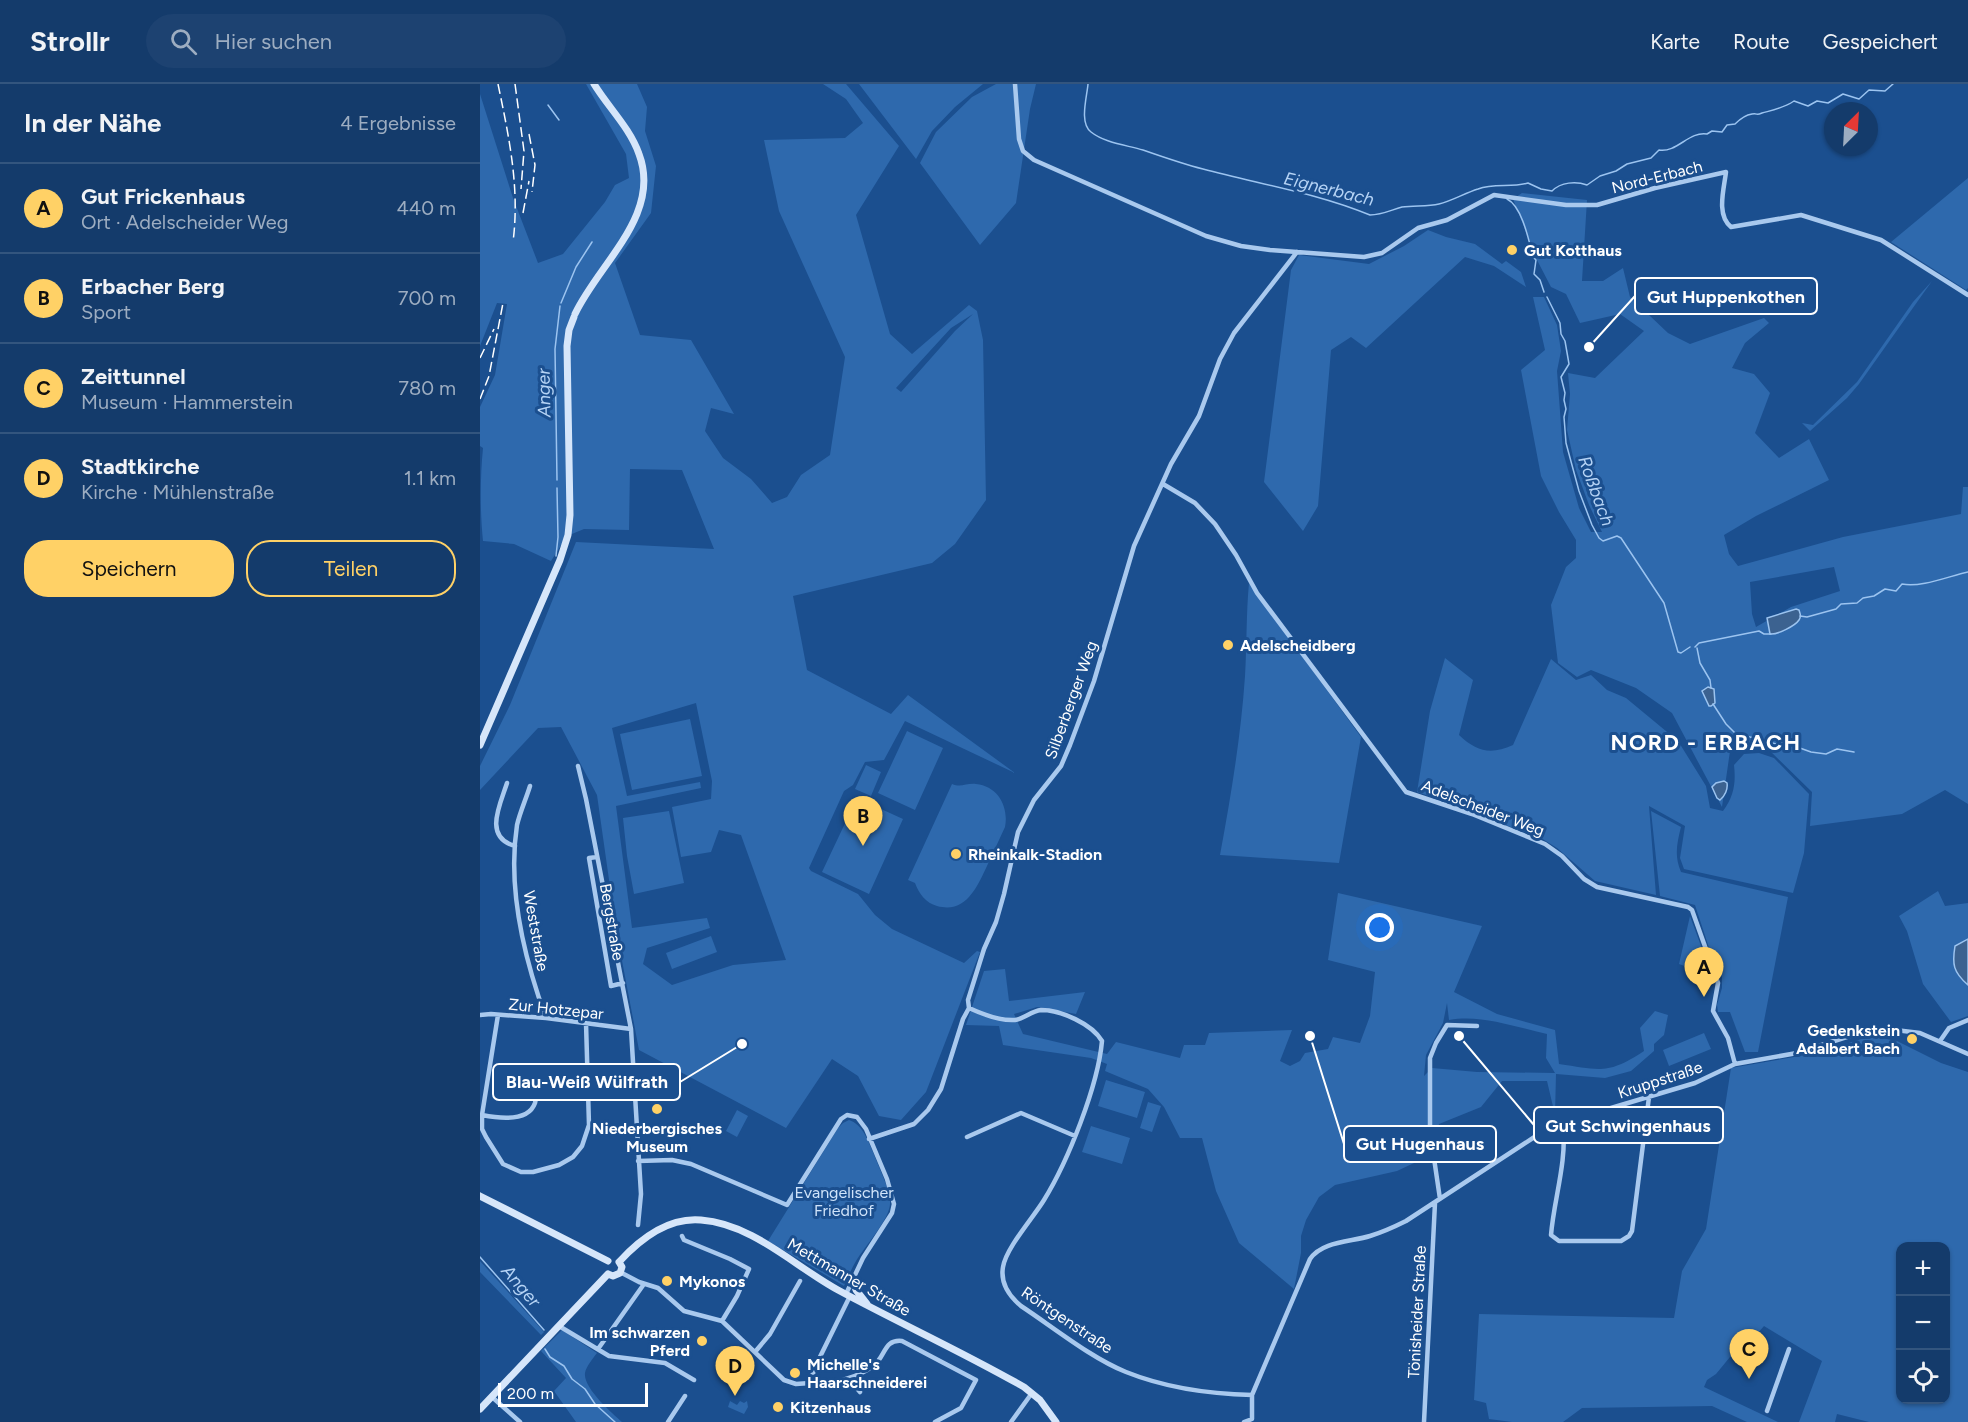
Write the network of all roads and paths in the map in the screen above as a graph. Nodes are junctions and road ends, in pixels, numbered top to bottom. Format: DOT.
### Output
graph roads {
  1 [pos="594,84"];
  2 [pos="1015,84"];
  3 [pos="1297,252"];
  4 [pos="1968,295"];
  5 [pos="1163,484"];
  6 [pos="480,746"];
  7 [pos="578,766"];
  8 [pos="507,783"];
  9 [pos="530,786"];
  10 [pos="515,846"];
  11 [pos="597,857"];
  12 [pos="623,983"];
  13 [pos="969,1008"];
  14 [pos="480,1015"];
  15 [pos="498,1015"];
  16 [pos="546,1018"];
  17 [pos="1968,1020"];
  18 [pos="586,1023"];
  19 [pos="1477,1026"];
  20 [pos="631,1029"];
  21 [pos="1940,1041"];
  22 [pos="1968,1054"];
  23 [pos="1735,1064"];
  24 [pos="533,1069"];
  25 [pos="1649,1097"];
  26 [pos="482,1115"];
  27 [pos="1563,1126"];
  28 [pos="1075,1136"];
  29 [pos="967,1137"];
  30 [pos="869,1139"];
  31 [pos="638,1161"];
  32 [pos="480,1196"];
  33 [pos="1440,1199"];
  34 [pos="1435,1203"];
  35 [pos="638,1225"];
  36 [pos="682,1236"];
  37 [pos="608,1261"];
  38 [pos="619,1262"];
  39 [pos="620,1272"];
  40 [pos="608,1274"];
  41 [pos="800,1281"];
  42 [pos="852,1281"];
  43 [pos="644,1284"];
  44 [pos="848,1295"];
  45 [pos="868,1306"];
  46 [pos="722,1321"];
  47 [pos="559,1326"];
  48 [pos="598,1349"];
  49 [pos="1789,1349"];
  50 [pos="755,1352"];
  51 [pos="694,1380"];
  52 [pos="846,1380"];
  53 [pos="810,1383"];
  54 [pos="860,1392"];
  55 [pos="1032,1393"];
  56 [pos="1252,1395"];
  57 [pos="685,1396"];
  58 [pos="492,1397"];
  59 [pos="480,1409"];
  60 [pos="1767,1411"];
  61 [pos="520,1422"];
  62 [pos="669,1422"];
  63 [pos="935,1422"];
  64 [pos="1011,1422"];
  65 [pos="1056,1422"];
  66 [pos="1244,1422"];
  67 [pos="1424,1422"];
  1 -- 6 [label="street"];
  2 -- 3 [label="street"];
  3 -- 4 [label="street, Nord-Erbach"];
  3 -- 5 [label="street, Silberberger Weg"];
  5 -- 13 [label="street, Silberberger Weg"];
  5 -- 23 [label="street, Adelscheider Weg"];
  7 -- 11 [label="street, Bergstraße"];
  8 -- 10 [label="street"];
  9 -- 10 [label="street, Weststraße"];
  10 -- 16 [label="street, Weststraße"];
  11 -- 12 [label="street, Bergstraße"];
  11 -- 12 [label="street, Bergstraße"];
  12 -- 20 [label="street, Bergstraße"];
  13 -- 28 [label="street, Röntgenstraße"];
  13 -- 30 [label="street, Silberberger Weg"];
  14 -- 15 [label="street, Zur Hotzepar"];
  15 -- 16 [label="street, Zur Hotzepar"];
  15 -- 26 [label="street"];
  16 -- 18 [label="street, Zur Hotzepar"];
  17 -- 21 [label="street"];
  18 -- 20 [label="street, Zur Hotzepar"];
  18 -- 26 [label="street"];
  19 -- 33 [label="street"];
  20 -- 31 [label="street, Bergstraße"];
  21 -- 22 [label="street, Kruppstraße"];
  21 -- 23 [label="street, Kruppstraße"];
  23 -- 25 [label="street, Kruppstraße"];
  24 -- 26 [label="street"];
  25 -- 27 [label="street, Kruppstraße"];
  25 -- 27 [label="street"];
  27 -- 33 [label="street, Kruppstraße"];
  28 -- 29 [label="street"];
  28 -- 56 [label="street, Röntgenstraße"];
  30 -- 31 [label="street"];
  30 -- 42 [label="street"];
  31 -- 35 [label="street, Bergstraße"];
  32 -- 37 [label="street"];
  33 -- 34 [label="street, Kruppstraße"];
  34 -- 56 [label="street, Kruppstraße"];
  34 -- 67 [label="street, Tönisheider Straße"];
  36 -- 46 [label="street"];
  37 -- 38 [label="street"];
  37 -- 40 [label="street"];
  38 -- 39 [label="street"];
  38 -- 44 [label="street, Mettmanner Straße"];
  39 -- 40 [label="street"];
  39 -- 43 [label="street"];
  40 -- 47 [label="street"];
  41 -- 50 [label="street"];
  42 -- 44 [label="street"];
  42 -- 45 [label="street"];
  43 -- 46 [label="street"];
  43 -- 48 [label="street"];
  44 -- 45 [label="street, Mettmanner Straße"];
  44 -- 53 [label="street"];
  45 -- 55 [label="street, Mettmanner Straße"];
  46 -- 50 [label="street"];
  47 -- 48 [label="street"];
  47 -- 58 [label="street"];
  48 -- 51 [label="street"];
  49 -- 60 [label="street"];
  50 -- 53 [label="street"];
  52 -- 53 [label="street"];
  52 -- 54 [label="street"];
  52 -- 63 [label="street"];
  55 -- 64 [label="street"];
  55 -- 65 [label="street, Mettmanner Straße"];
  56 -- 66 [label="street"];
  57 -- 62 [label="street"];
  58 -- 59 [label="street"];
  58 -- 61 [label="street"];
}
